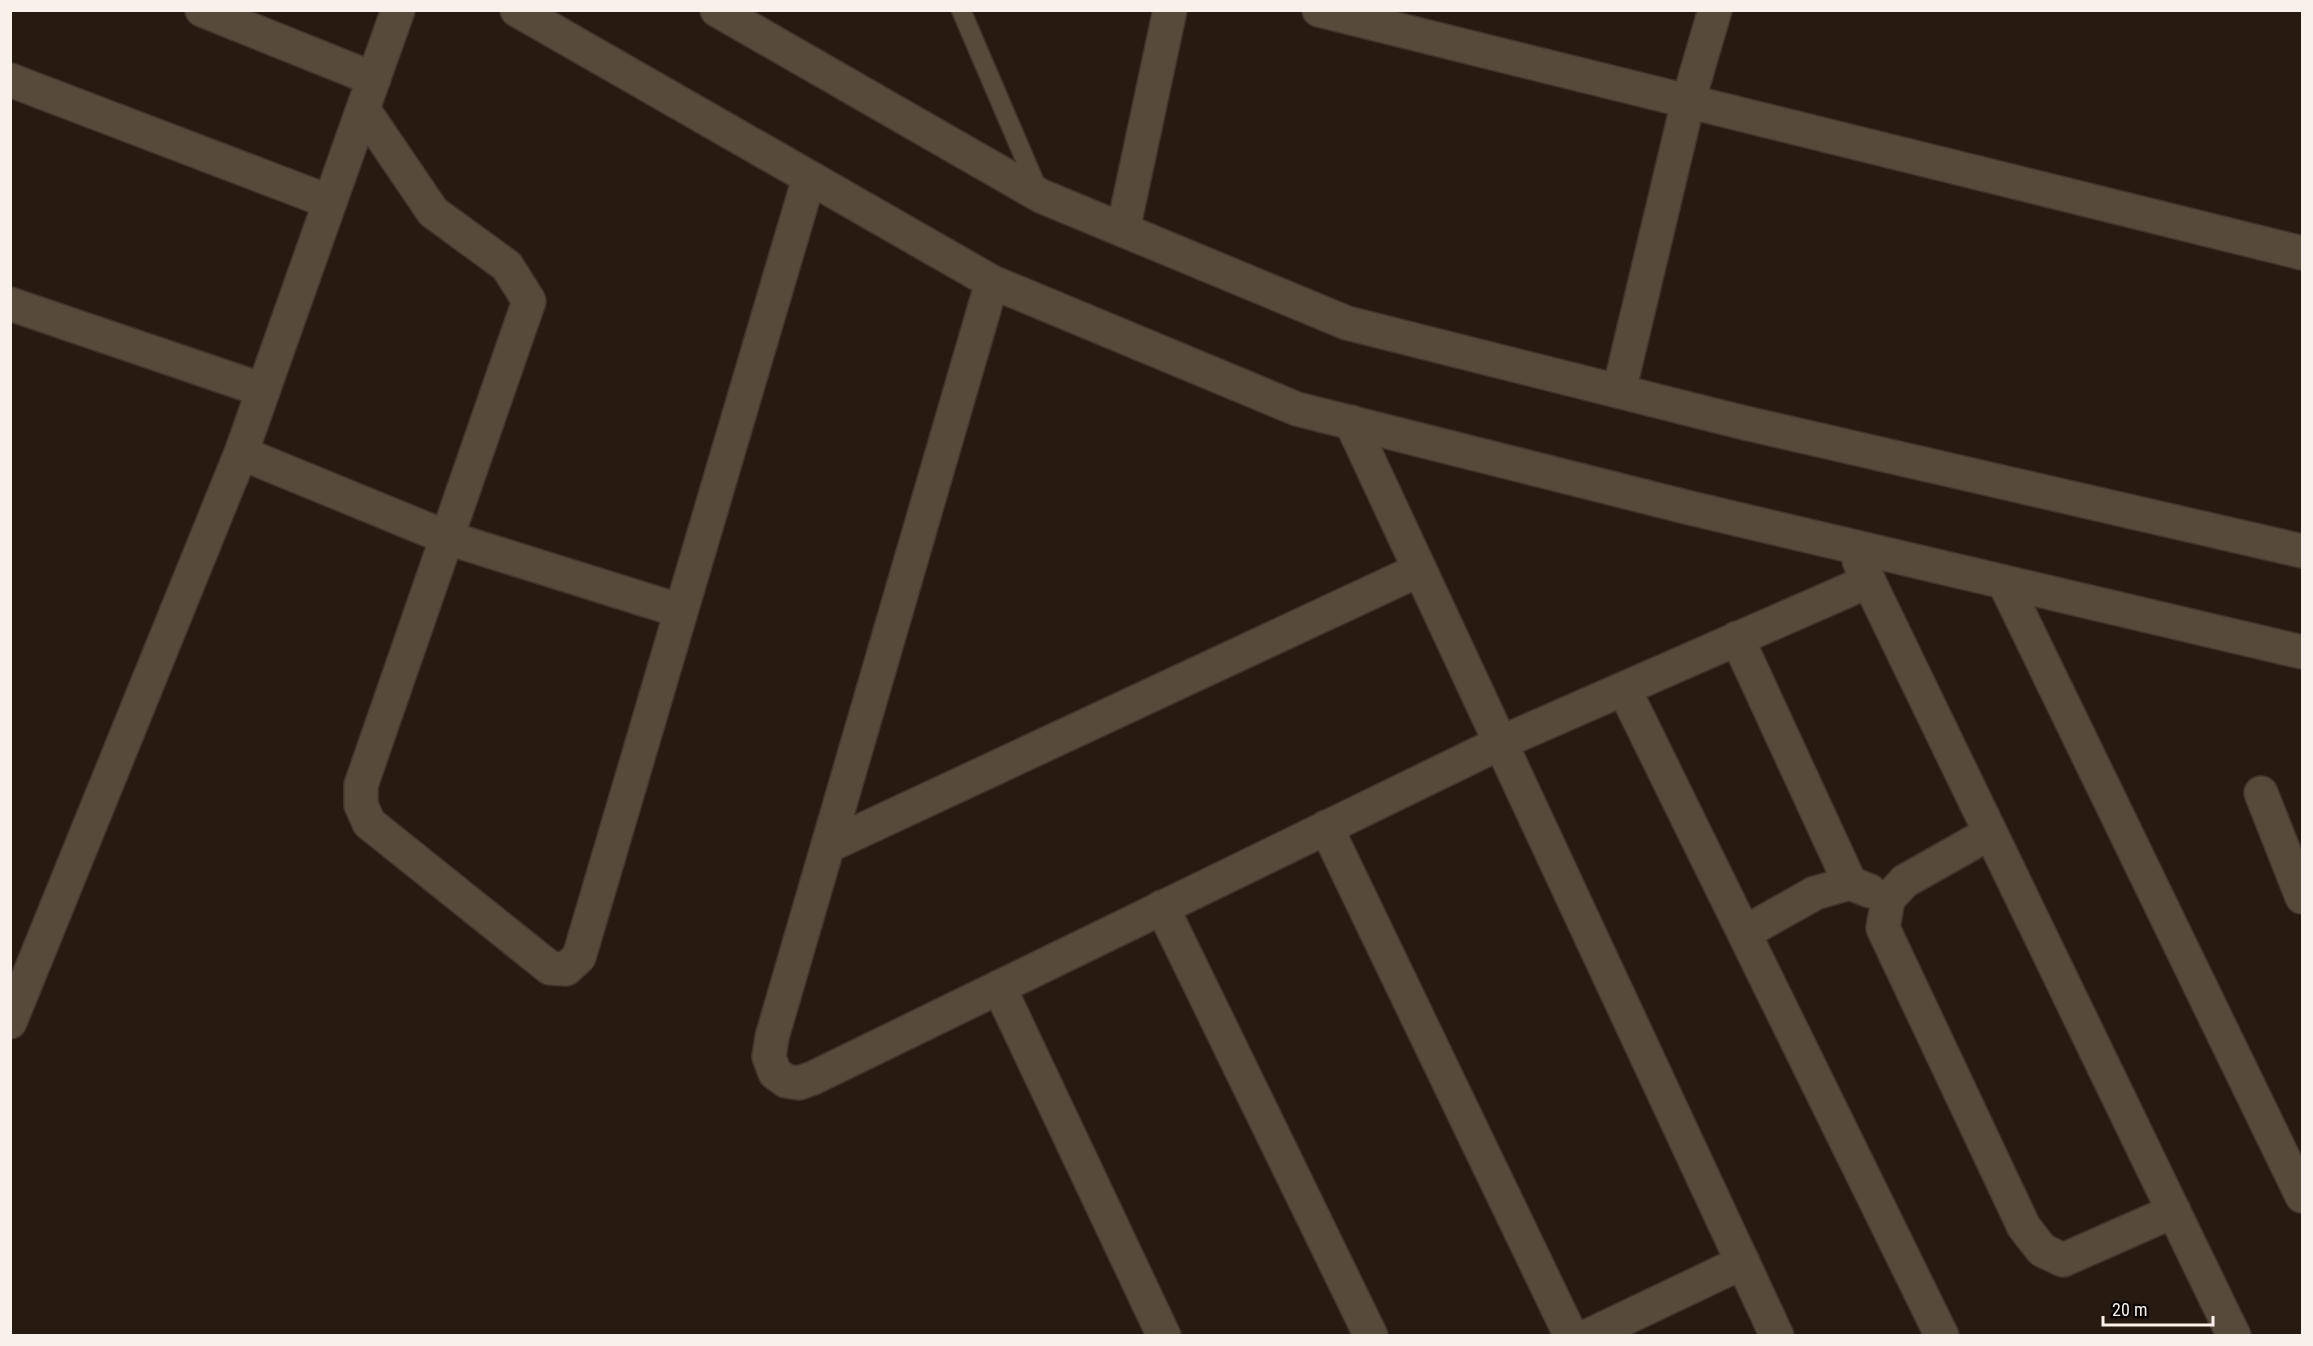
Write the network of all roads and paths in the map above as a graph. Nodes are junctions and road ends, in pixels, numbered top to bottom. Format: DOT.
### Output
graph roads {
  1 [pos="202,10"];
  2 [pos="398,10"];
  3 [pos="517,10"];
  4 [pos="717,10"];
  5 [pos="961,10"];
  6 [pos="1170,10"];
  7 [pos="1319,10"];
  8 [pos="1715,10"];
  9 [pos="10,80"];
  10 [pos="368,94"];
  11 [pos="1688,102"];
  12 [pos="809,178"];
  13 [pos="1041,196"];
  14 [pos="330,202"];
  15 [pos="1123,230"];
  16 [pos="2302,254"];
  17 [pos="992,282"];
  18 [pos="10,304"];
  19 [pos="263,390"];
  20 [pos="1619,391"];
  21 [pos="1351,422"];
  22 [pos="240,453"];
  23 [pos="448,537"];
  24 [pos="1852,546"];
  25 [pos="2302,551"];
  26 [pos="1419,570"];
  27 [pos="1869,581"];
  28 [pos="2004,582"];
  29 [pos="681,611"];
  30 [pos="1737,638"];
  31 [pos="2302,652"];
  32 [pos="1624,689"];
  33 [pos="1500,743"];
  34 [pos="2261,793"];
  35 [pos="1326,827"];
  36 [pos="1990,833"];
  37 [pos="828,846"];
  38 [pos="1850,883"];
  39 [pos="2302,897"];
  40 [pos="1888,899"];
  41 [pos="1162,907"];
  42 [pos="1744,933"];
  43 [pos="999,987"];
  44 [pos="10,1022"];
  45 [pos="2302,1196"];
  46 [pos="2174,1211"];
  47 [pos="1743,1262"];
  48 [pos="1164,1335"];
  49 [pos="1371,1335"];
  50 [pos="1571,1335"];
  51 [pos="1588,1335"];
  52 [pos="1778,1335"];
  53 [pos="1942,1335"];
  54 [pos="2234,1335"];
  1 -- 10 [label="street"];
  2 -- 10 [label="street"];
  3 -- 12 [label="street"];
  4 -- 13 [label="street"];
  5 -- 13 [label="lane"];
  6 -- 15 [label="street"];
  7 -- 11 [label="street"];
  8 -- 11 [label="street"];
  9 -- 14 [label="street"];
  10 -- 14 [label="street"];
  10 -- 23 [label="street"];
  11 -- 16 [label="street"];
  11 -- 20 [label="street"];
  12 -- 17 [label="street"];
  12 -- 29 [label="street"];
  13 -- 15 [label="street"];
  14 -- 19 [label="street"];
  15 -- 20 [label="street"];
  17 -- 21 [label="street"];
  17 -- 37 [label="street"];
  18 -- 19 [label="street"];
  19 -- 22 [label="street"];
  20 -- 25 [label="street"];
  21 -- 24 [label="street"];
  21 -- 26 [label="street"];
  22 -- 23 [label="street"];
  22 -- 44 [label="street"];
  23 -- 29 [label="street"];
  23 -- 29 [label="street"];
  24 -- 27 [label="street"];
  24 -- 28 [label="street"];
  26 -- 33 [label="street"];
  26 -- 37 [label="street"];
  27 -- 30 [label="street"];
  27 -- 36 [label="street"];
  28 -- 31 [label="street"];
  28 -- 45 [label="street"];
  30 -- 32 [label="street"];
  30 -- 38 [label="street"];
  32 -- 33 [label="street"];
  32 -- 42 [label="street"];
  33 -- 35 [label="street"];
  33 -- 47 [label="street"];
  34 -- 39 [label="street"];
  35 -- 41 [label="street"];
  35 -- 50 [label="street"];
  36 -- 40 [label="street"];
  36 -- 46 [label="street"];
  37 -- 43 [label="street"];
  38 -- 40 [label="street"];
  38 -- 42 [label="street"];
  40 -- 46 [label="street"];
  41 -- 43 [label="street"];
  41 -- 49 [label="street"];
  42 -- 53 [label="street"];
  43 -- 48 [label="street"];
  46 -- 54 [label="street"];
  47 -- 51 [label="street"];
  47 -- 52 [label="street"];
}
